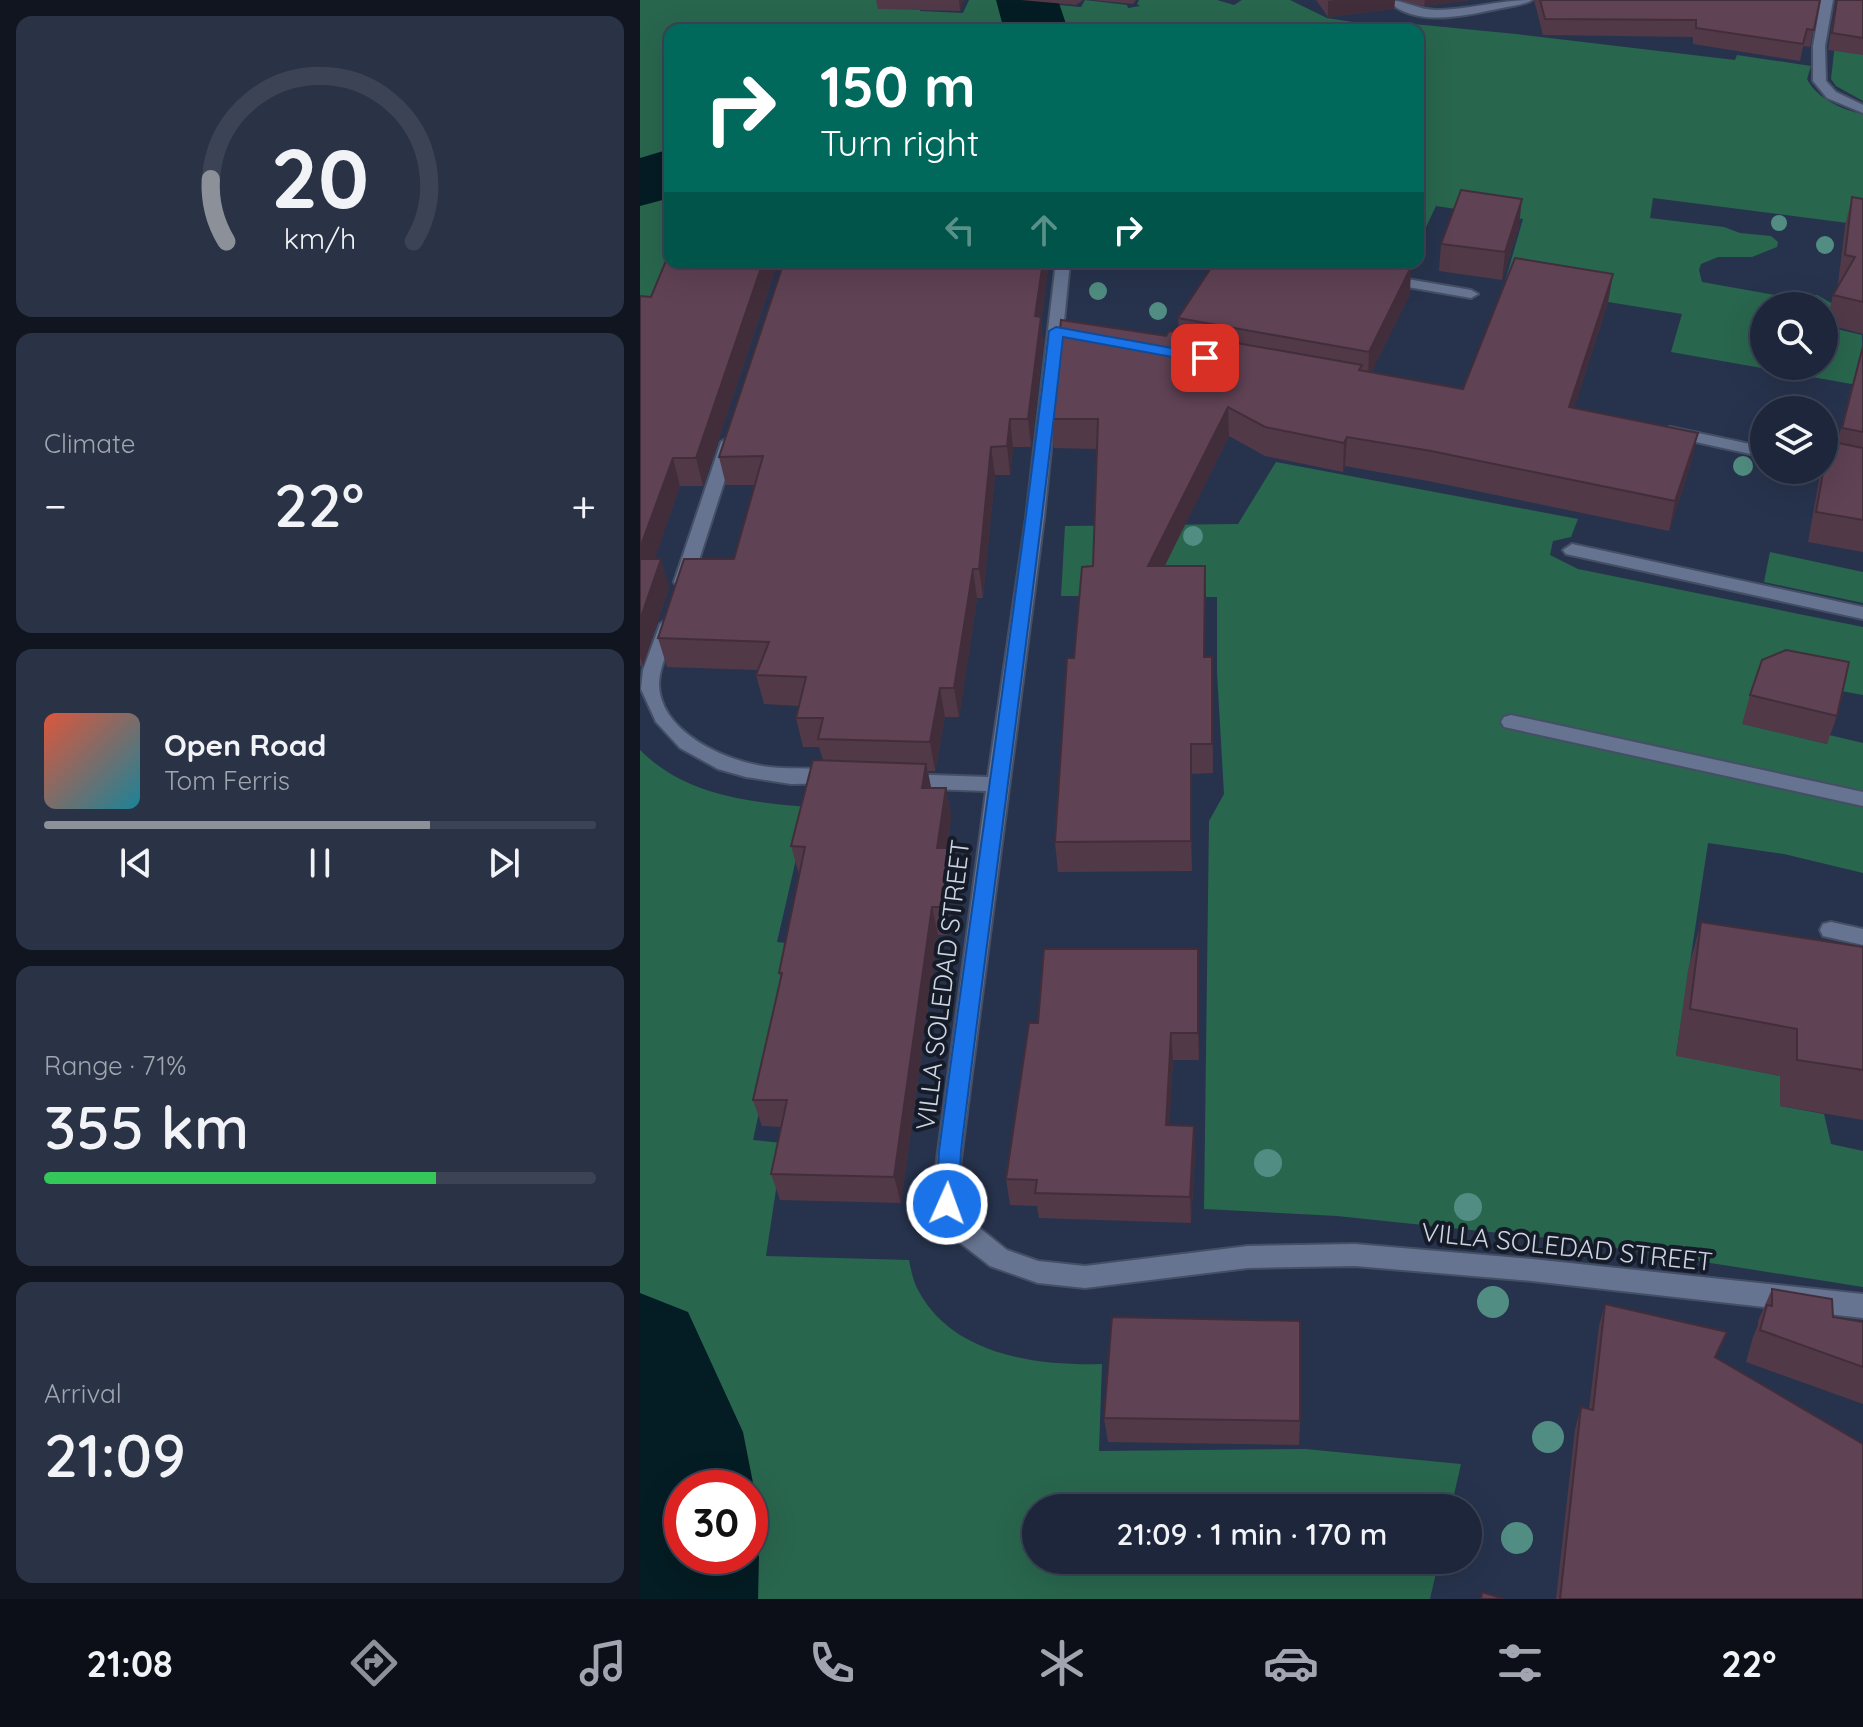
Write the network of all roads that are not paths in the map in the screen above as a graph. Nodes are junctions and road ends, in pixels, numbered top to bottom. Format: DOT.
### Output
graph roads {
  1 [pos="1393,0"];
  2 [pos="1526,0"];
  3 [pos="1827,0"];
  4 [pos="1863,109"];
  5 [pos="1063,268"];
  6 [pos="1364,275"];
  7 [pos="1471,294"];
  8 [pos="734,426"];
  9 [pos="1647,428"];
  10 [pos="1750,449"];
  11 [pos="1572,550"];
  12 [pos="1863,613"];
  13 [pos="1511,722"];
  14 [pos="856,779"];
  15 [pos="888,780"];
  16 [pos="997,784"];
  17 [pos="1863,799"];
  18 [pos="1831,930"];
  19 [pos="1863,937"];
  20 [pos="1863,1306"];
  1 -- 2 [label="street"];
  3 -- 4 [label="street"];
  5 -- 16 [label="street, VILLA SOLEDAD STREET"];
  6 -- 7 [label="street"];
  8 -- 14 [label="street"];
  9 -- 10 [label="street"];
  11 -- 12 [label="street"];
  13 -- 17 [label="street"];
  15 -- 16 [label="street"];
  16 -- 20 [label="street, VILLA SOLEDAD STREET"];
  18 -- 19 [label="street"];
}
